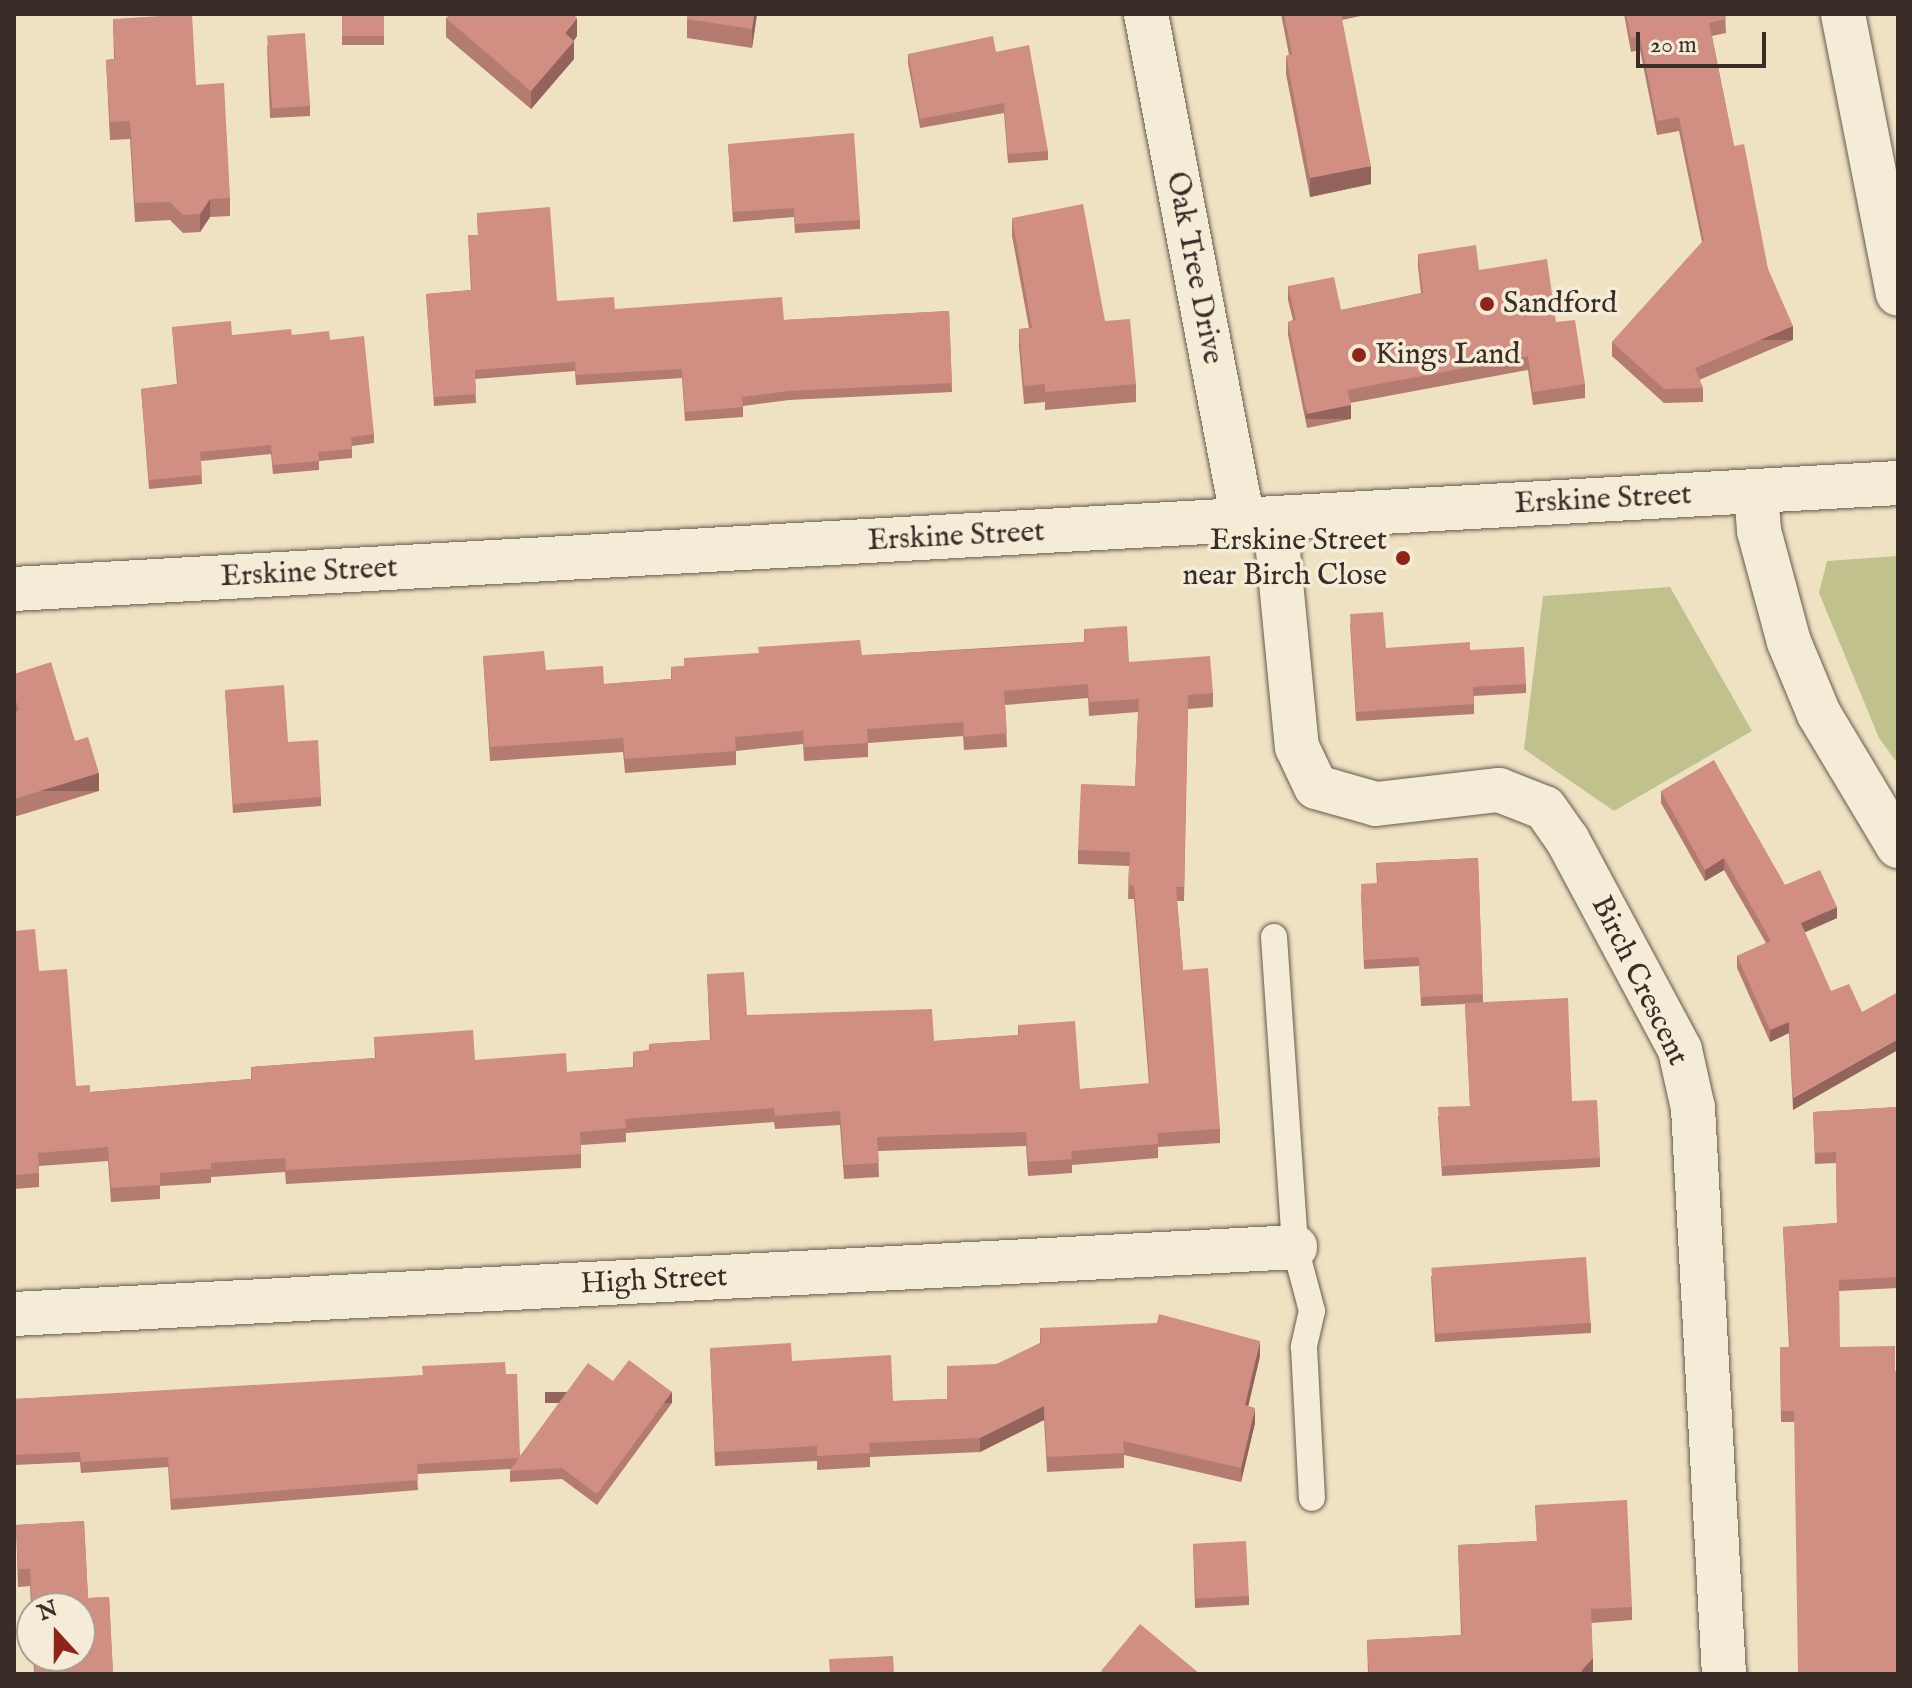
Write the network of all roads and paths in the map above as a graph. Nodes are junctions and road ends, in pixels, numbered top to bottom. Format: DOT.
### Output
graph roads {
  1 [pos="1146,14"];
  2 [pos="1843,14"];
  3 [pos="1898,294"];
  4 [pos="1898,483"];
  5 [pos="1756,491"];
  6 [pos="1259,520"];
  7 [pos="14,589"];
  8 [pos="1898,846"];
  9 [pos="1274,937"];
  10 [pos="1295,1247"];
  11 [pos="14,1314"];
  12 [pos="1312,1498"];
  13 [pos="1724,1674"];
  1 -- 6 [label="street, Oak Tree Drive"];
  2 -- 3 [label="street"];
  4 -- 5 [label="street, Erskine Street"];
  5 -- 6 [label="street, Erskine Street"];
  5 -- 8 [label="street"];
  6 -- 7 [label="street, Erskine Street"];
  6 -- 13 [label="street, Birch Crescent"];
  9 -- 10 [label="lane"];
  10 -- 11 [label="street, High Street"];
  10 -- 12 [label="lane"];
}
